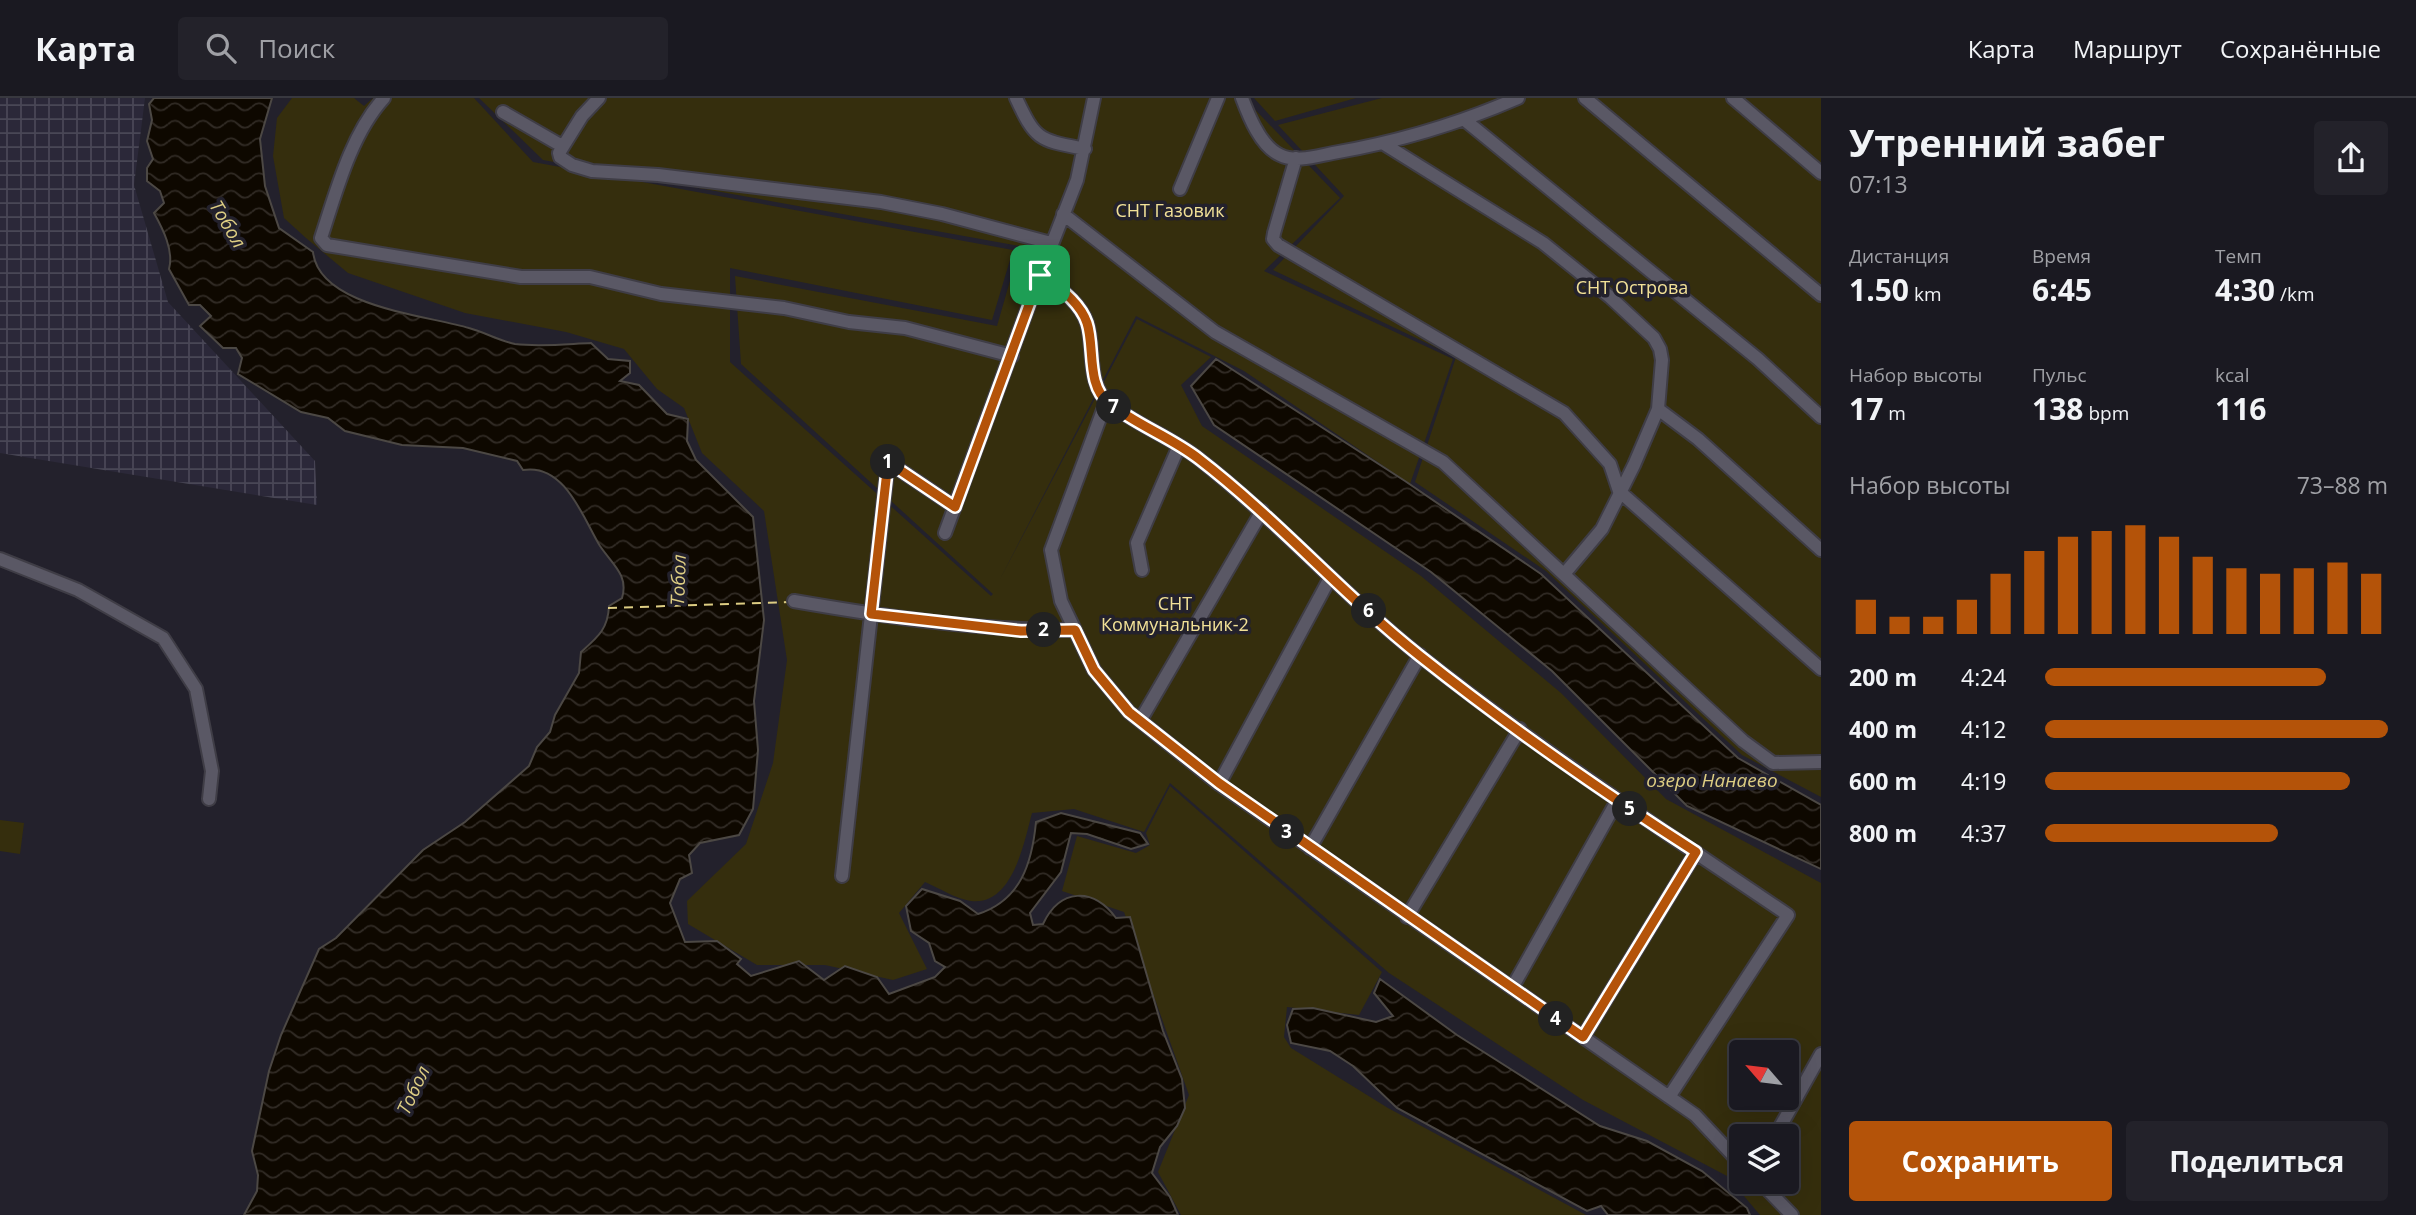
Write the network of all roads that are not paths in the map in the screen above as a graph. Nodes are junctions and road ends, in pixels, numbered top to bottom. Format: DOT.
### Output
graph roads {
  1 [pos="384,98"];
  2 [pos="599,98"];
  3 [pos="1016,98"];
  4 [pos="1094,98"];
  5 [pos="1218,98"];
  6 [pos="1242,98"];
  7 [pos="1518,98"];
  8 [pos="1585,98"];
  9 [pos="1733,98"];
  10 [pos="503,112"];
  11 [pos="1466,121"];
  12 [pos="1384,145"];
  13 [pos="562,146"];
  14 [pos="1085,149"];
  15 [pos="1296,158"];
  16 [pos="1821,173"];
  17 [pos="1180,189"];
  18 [pos="1063,214"];
  19 [pos="1051,243"];
  20 [pos="1040,275"];
  21 [pos="1821,295"];
  22 [pos="1012,356"];
  23 [pos="1106,402"];
  24 [pos="1658,409"];
  25 [pos="1821,417"];
  26 [pos="1180,446"];
  27 [pos="1619,491"];
  28 [pos="955,507"];
  29 [pos="1262,511"];
  30 [pos="945,533"];
  31 [pos="1821,550"];
  32 [pos="0,559"];
  33 [pos="1142,570"];
  34 [pos="1565,573"];
  35 [pos="1330,578"];
  36 [pos="794,601"];
  37 [pos="871,614"];
  38 [pos="1075,630"];
  39 [pos="1420,655"];
  40 [pos="1821,669"];
  41 [pos="1140,721"];
  42 [pos="1520,729"];
  43 [pos="1821,762"];
  44 [pos="1219,783"];
  45 [pos="209,799"];
  46 [pos="1617,801"];
  47 [pos="1310,848"];
  48 [pos="1696,852"];
  49 [pos="842,876"];
  50 [pos="1407,917"];
  51 [pos="1512,988"];
  52 [pos="1583,1037"];
  53 [pos="1821,1054"];
  54 [pos="1668,1097"];
  55 [pos="1782,1124"];
  56 [pos="1729,1151"];
  57 [pos="1772,1194"];
  58 [pos="1792,1215"];
  1 -- 22 [label="street"];
  2 -- 13 [label="street"];
  3 -- 14 [label="street"];
  4 -- 14 [label="street"];
  5 -- 17 [label="street"];
  6 -- 15 [label="street"];
  7 -- 11 [label="street"];
  8 -- 21 [label="street"];
  9 -- 16 [label="street"];
  10 -- 13 [label="street"];
  11 -- 12 [label="street"];
  11 -- 25 [label="street"];
  12 -- 15 [label="street"];
  12 -- 24 [label="street"];
  13 -- 19 [label="street"];
  14 -- 18 [label="street"];
  15 -- 27 [label="street"];
  18 -- 19 [label="street"];
  18 -- 34 [label="street"];
  19 -- 20 [label="street"];
  20 -- 22 [label="street"];
  20 -- 23 [label="street"];
  22 -- 28 [label="street"];
  23 -- 26 [label="street"];
  23 -- 38 [label="street"];
  24 -- 27 [label="street"];
  24 -- 31 [label="street"];
  26 -- 29 [label="street"];
  26 -- 33 [label="street"];
  27 -- 34 [label="street"];
  27 -- 40 [label="street"];
  28 -- 30 [label="street"];
  28 -- 37 [label="street"];
  29 -- 35 [label="street"];
  29 -- 41 [label="street"];
  32 -- 45 [label="street"];
  34 -- 43 [label="street"];
  35 -- 39 [label="street"];
  35 -- 44 [label="street"];
  36 -- 37 [label="street"];
  37 -- 38 [label="street"];
  37 -- 49 [label="street"];
  38 -- 41 [label="street"];
  39 -- 42 [label="street"];
  39 -- 47 [label="street"];
  41 -- 44 [label="street"];
  42 -- 46 [label="street"];
  42 -- 50 [label="street"];
  44 -- 47 [label="street"];
  46 -- 48 [label="street"];
  46 -- 51 [label="street"];
  47 -- 50 [label="street"];
  48 -- 52 [label="street"];
  48 -- 54 [label="street"];
  50 -- 51 [label="street"];
  51 -- 52 [label="street"];
  52 -- 54 [label="street"];
  53 -- 55 [label="street"];
  54 -- 56 [label="street"];
  57 -- 58 [label="street"];
}
